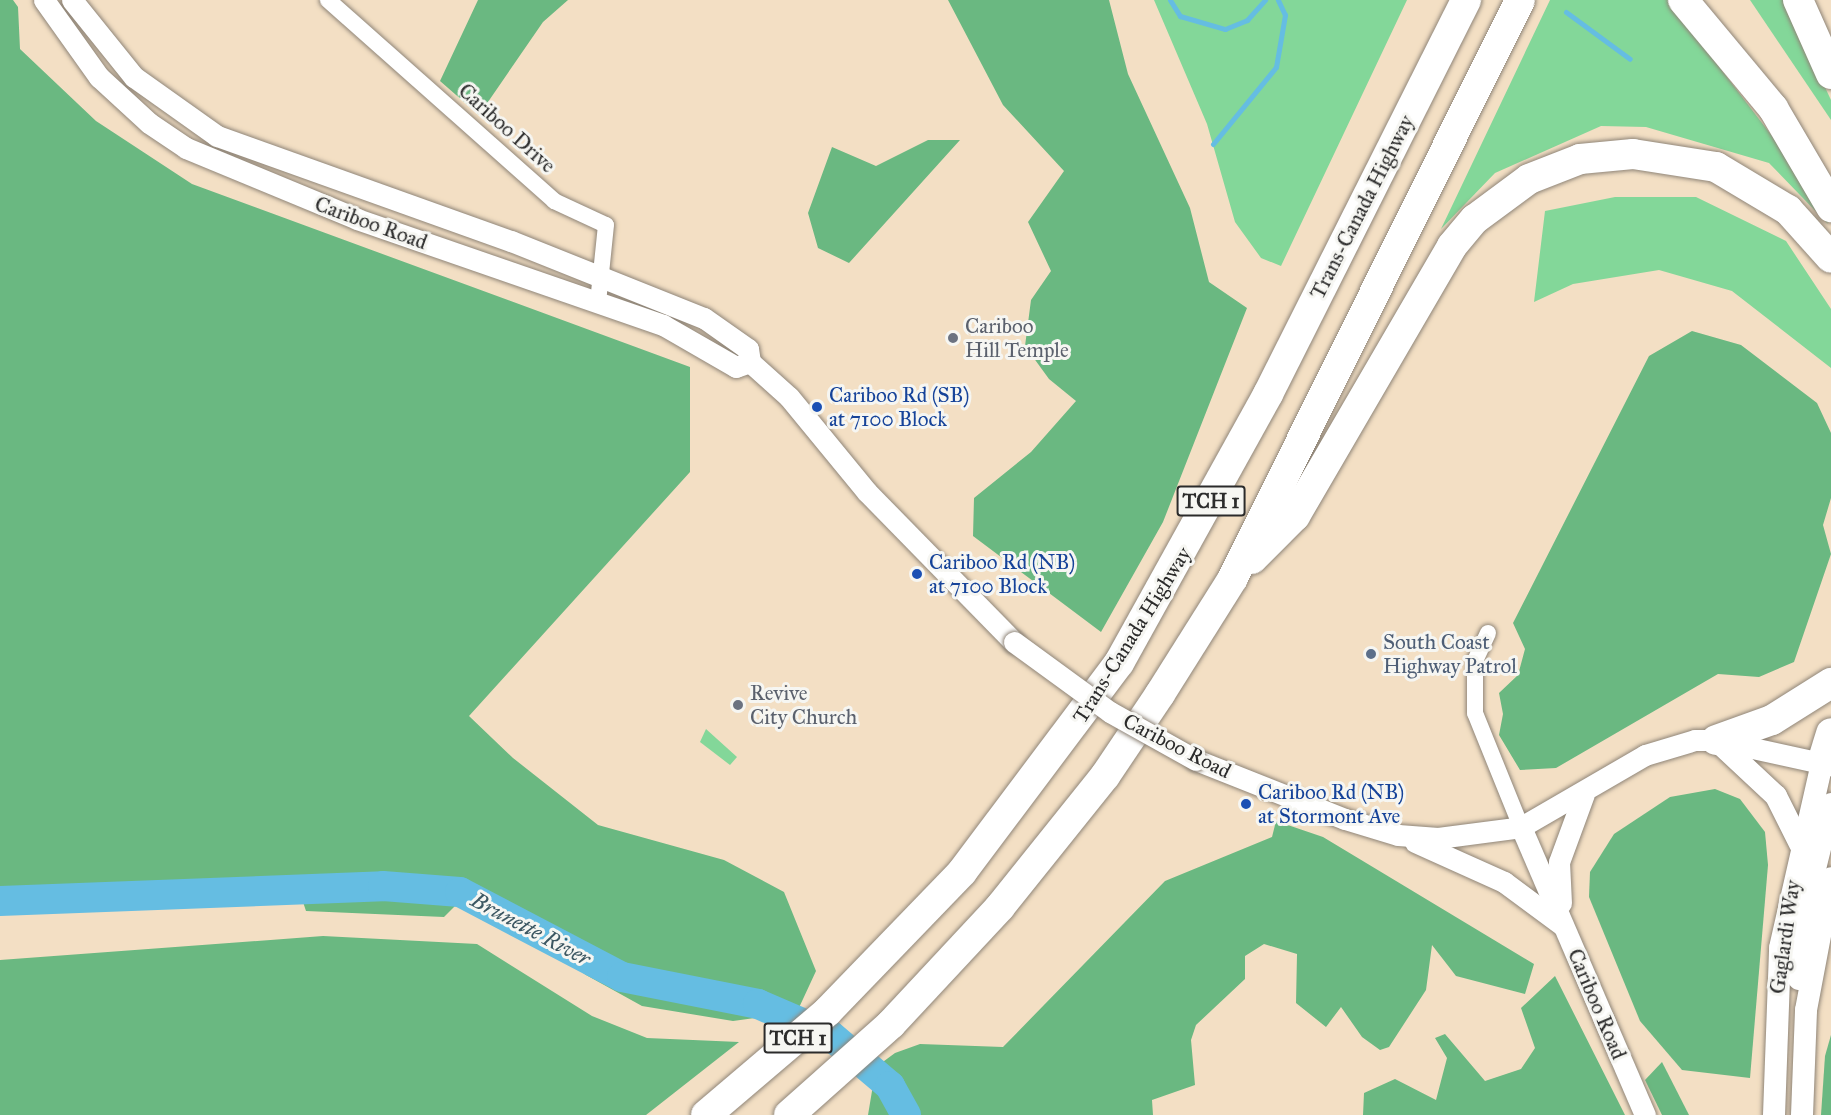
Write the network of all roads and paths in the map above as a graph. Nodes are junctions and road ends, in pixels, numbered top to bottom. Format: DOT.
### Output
graph roads {
  1 [pos="44,0"];
  2 [pos="72,0"];
  3 [pos="328,0"];
  4 [pos="1466,0"];
  5 [pos="1520,0"];
  6 [pos="1683,0"];
  7 [pos="1708,0"];
  8 [pos="1798,0"];
  9 [pos="1831,74"];
  10 [pos="1831,167"];
  11 [pos="1831,207"];
  12 [pos="1831,258"];
  13 [pos="603,276"];
  14 [pos="598,302"];
  15 [pos="750,362"];
  16 [pos="1233,578"];
  17 [pos="1488,633"];
  18 [pos="1831,683"];
  19 [pos="1831,733"];
  20 [pos="1716,740"];
  21 [pos="1828,768"];
  22 [pos="1584,794"];
  23 [pos="1831,804"];
  24 [pos="1521,827"];
  25 [pos="1398,835"];
  26 [pos="1800,844"];
  27 [pos="1831,878"];
  28 [pos="1565,927"];
  29 [pos="1804,1028"];
  30 [pos="706,1115"];
  31 [pos="789,1115"];
  32 [pos="1645,1115"];
  33 [pos="1774,1115"];
  34 [pos="1802,1115"];
  1 -- 14 [label="street, Cariboo Road"];
  2 -- 13 [label="street, Cariboo Road"];
  3 -- 13 [label="street, Cariboo Drive"];
  4 -- 30 [label="highway, Trans-Canada Highway / TCH 1"];
  5 -- 16 [label="highway, TCH 1"];
  6 -- 11 [label="highway"];
  7 -- 10 [label="highway"];
  8 -- 9 [label="highway"];
  12 -- 16 [label="highway"];
  13 -- 14 [label="street, Cariboo Drive"];
  13 -- 15 [label="street, Cariboo Road"];
  14 -- 15 [label="street, Cariboo Road"];
  15 -- 25 [label="street, Cariboo Road, bridge"];
  16 -- 31 [label="highway, TCH 1"];
  17 -- 24 [label="street"];
  18 -- 20 [label="highway"];
  19 -- 21 [label="highway"];
  20 -- 21 [label="street, Cariboo Road"];
  20 -- 22 [label="street, Cariboo Road"];
  20 -- 26 [label="main road"];
  21 -- 26 [label="main road, Gaglardi Way"];
  22 -- 24 [label="street, Cariboo Road"];
  22 -- 28 [label="street"];
  23 -- 29 [label="main road"];
  24 -- 25 [label="street, Cariboo Road"];
  24 -- 28 [label="street, Cariboo Road"];
  25 -- 28 [label="street"];
  26 -- 33 [label="main road, Gaglardi Way"];
  27 -- 29 [label="main road, Gaglardi Way"];
  28 -- 32 [label="street, Cariboo Road"];
  29 -- 34 [label="main road, Gaglardi Way"];
}
